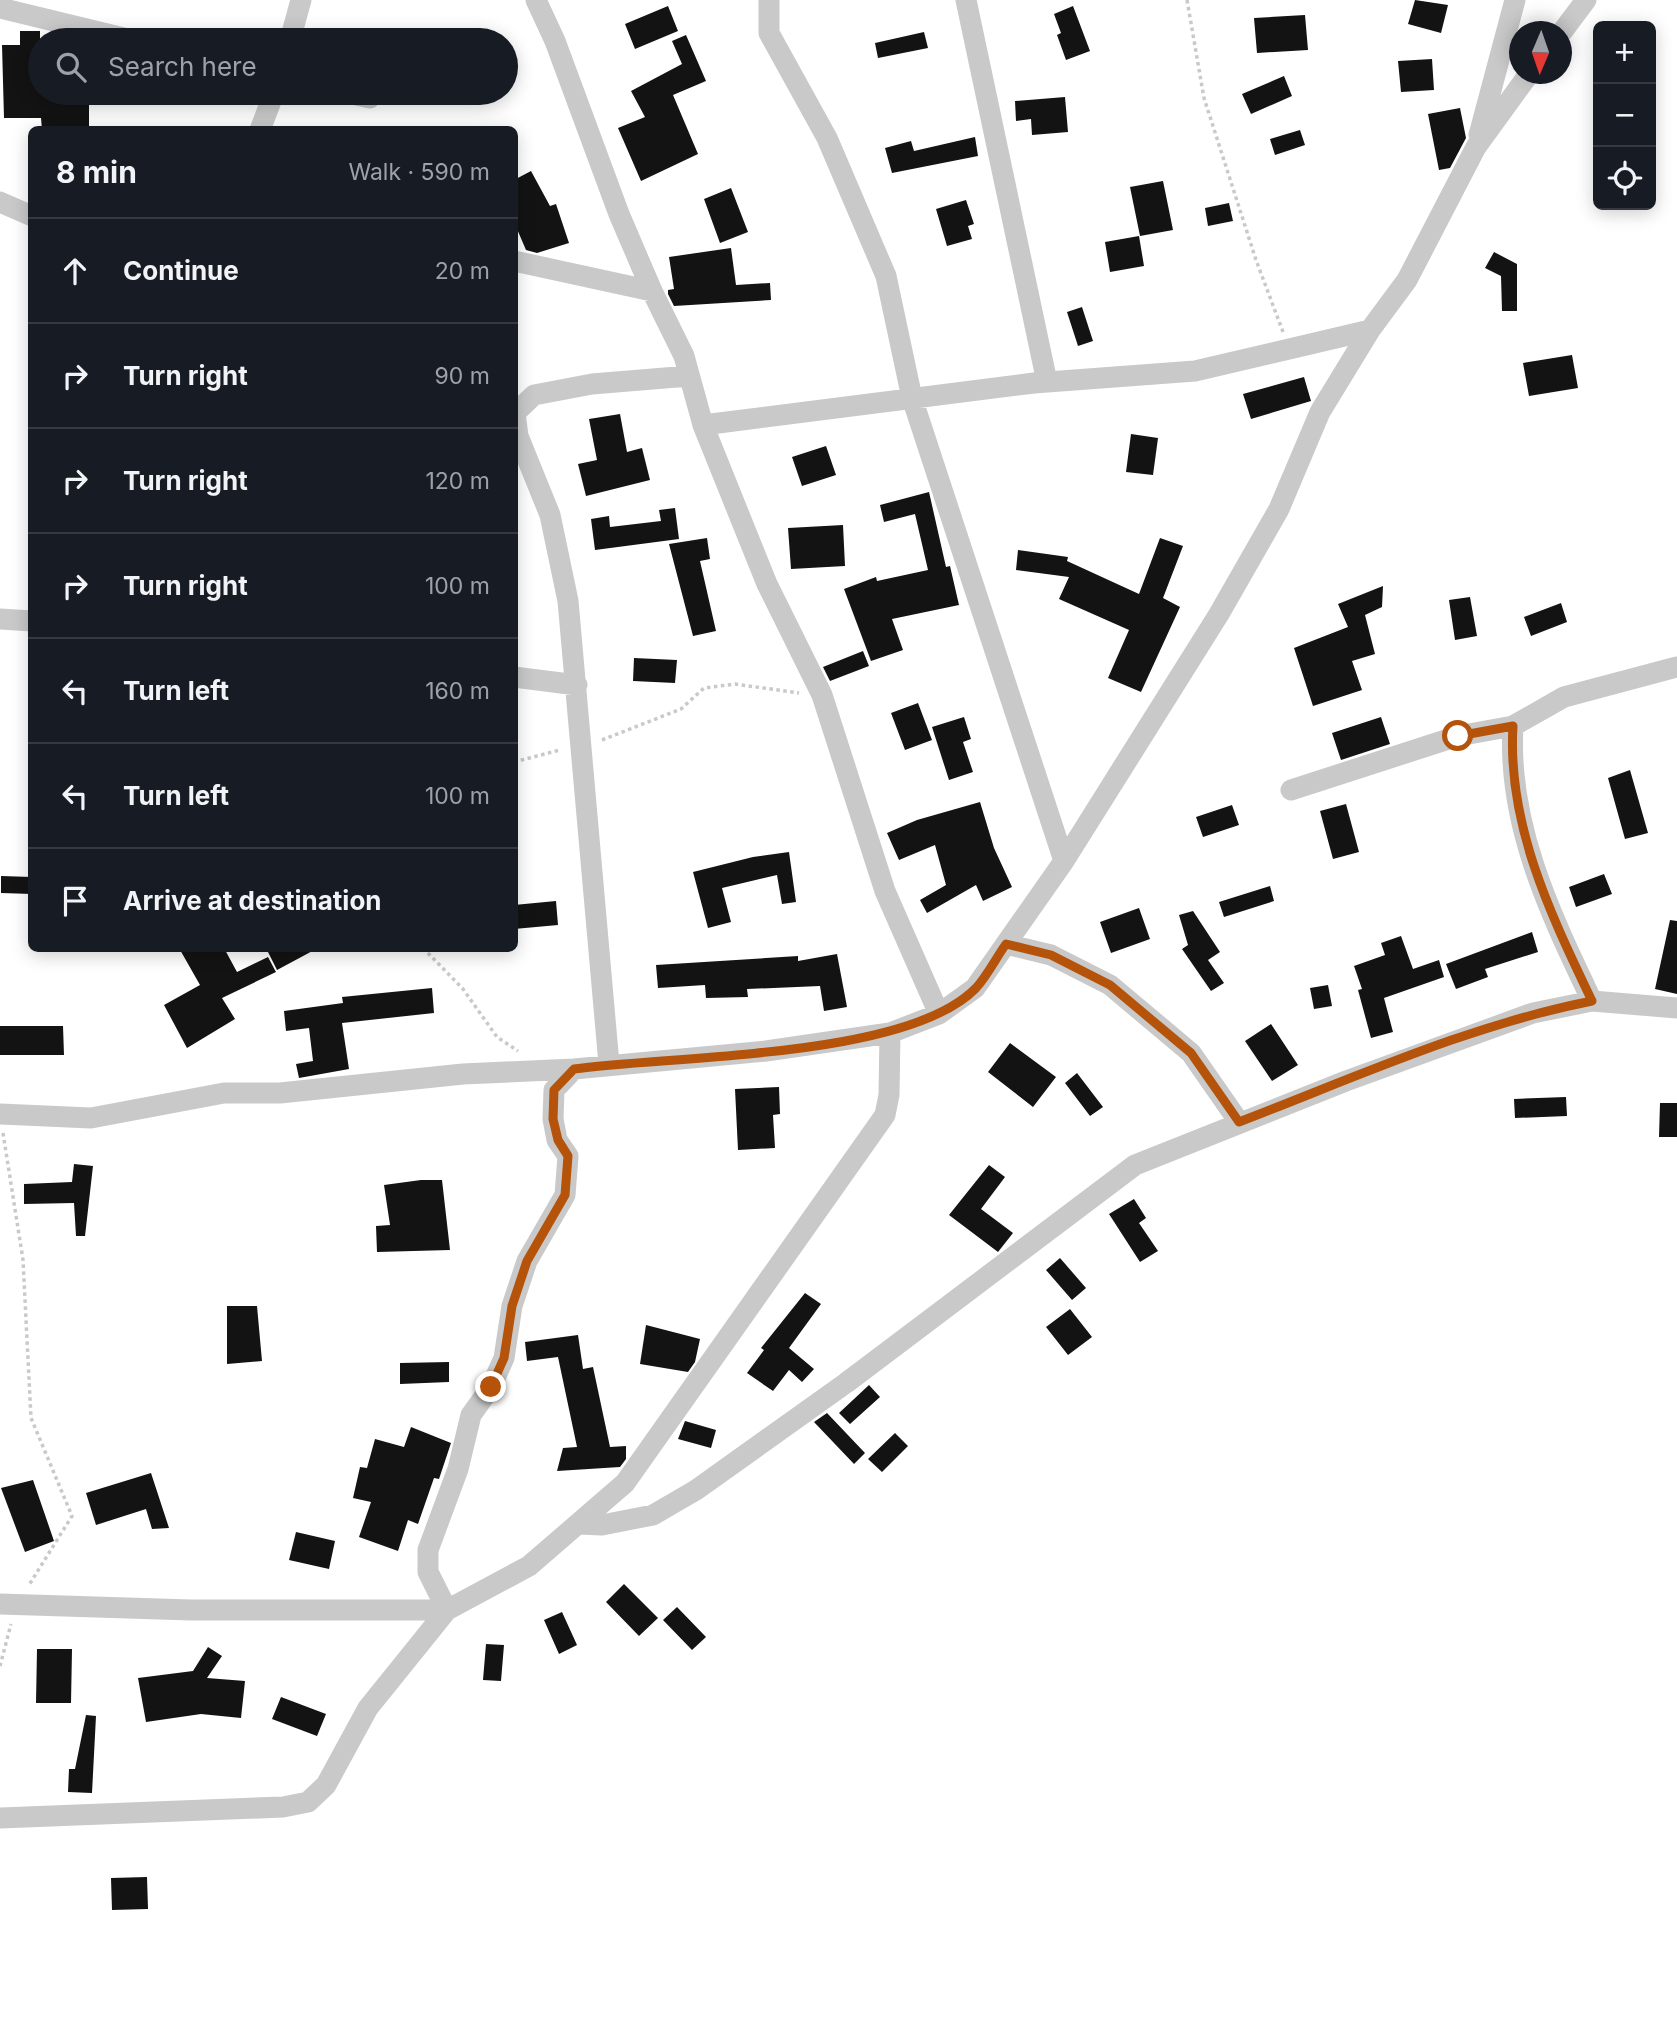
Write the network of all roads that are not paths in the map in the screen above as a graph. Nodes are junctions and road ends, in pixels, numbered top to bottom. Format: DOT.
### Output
graph roads {
  1 [pos="301,0"];
  2 [pos="536,0"];
  3 [pos="769,0"];
  4 [pos="966,0"];
  5 [pos="1515,0"];
  6 [pos="1586,0"];
  7 [pos="0,8"];
  8 [pos="1570,21"];
  9 [pos="82,28"];
  10 [pos="293,28"];
  11 [pos="1522,84"];
  12 [pos="269,105"];
  13 [pos="262,126"];
  14 [pos="1476,147"];
  15 [pos="0,202"];
  16 [pos="28,214"];
  17 [pos="518,262"];
  18 [pos="652,291"];
  19 [pos="1370,330"];
  20 [pos="689,376"];
  21 [pos="1047,382"];
  22 [pos="912,398"];
  23 [pos="518,410"];
  24 [pos="703,425"];
  25 [pos="518,436"];
  26 [pos="0,619"];
  27 [pos="28,621"];
  28 [pos="1677,667"];
  29 [pos="518,678"];
  30 [pos="577,685"];
  31 [pos="1513,726"];
  32 [pos="1291,790"];
  33 [pos="1065,861"];
  34 [pos="1006,944"];
  35 [pos="1592,1001"];
  36 [pos="1677,1008"];
  37 [pos="939,1014"];
  38 [pos="890,1033"];
  39 [pos="609,1064"];
  40 [pos="574,1069"];
  41 [pos="1,1121"];
  42 [pos="1239,1122"];
  43 [pos="579,1524"];
  44 [pos="8,1604"];
  45 [pos="447,1611"];
  46 [pos="0,1818"];
  1 -- 10 [label="street"];
  2 -- 18 [label="street"];
  3 -- 22 [label="street"];
  4 -- 21 [label="street"];
  5 -- 14 [label="street"];
  6 -- 8 [label="street"];
  7 -- 9 [label="street"];
  11 -- 14 [label="street"];
  12 -- 13 [label="street"];
  14 -- 19 [label="street"];
  15 -- 16 [label="street"];
  17 -- 18 [label="street"];
  18 -- 20 [label="street"];
  19 -- 21 [label="street"];
  19 -- 33 [label="street"];
  20 -- 23 [label="street"];
  20 -- 24 [label="street"];
  21 -- 22 [label="street"];
  22 -- 24 [label="street"];
  22 -- 33 [label="street"];
  24 -- 37 [label="street"];
  25 -- 30 [label="street"];
  26 -- 27 [label="street"];
  28 -- 31 [label="street"];
  29 -- 30 [label="street"];
  30 -- 39 [label="street"];
  31 -- 32 [label="street"];
  31 -- 35 [label="street"];
  33 -- 34 [label="street"];
  34 -- 37 [label="street"];
  34 -- 42 [label="street"];
  35 -- 36 [label="street"];
  35 -- 42 [label="street"];
  37 -- 38 [label="street"];
  38 -- 39 [label="street"];
  38 -- 43 [label="street"];
  39 -- 40 [label="street"];
  40 -- 41 [label="street"];
  40 -- 45 [label="street"];
  42 -- 43 [label="street"];
  43 -- 45 [label="street"];
  44 -- 45 [label="street"];
  45 -- 46 [label="street"];
}
